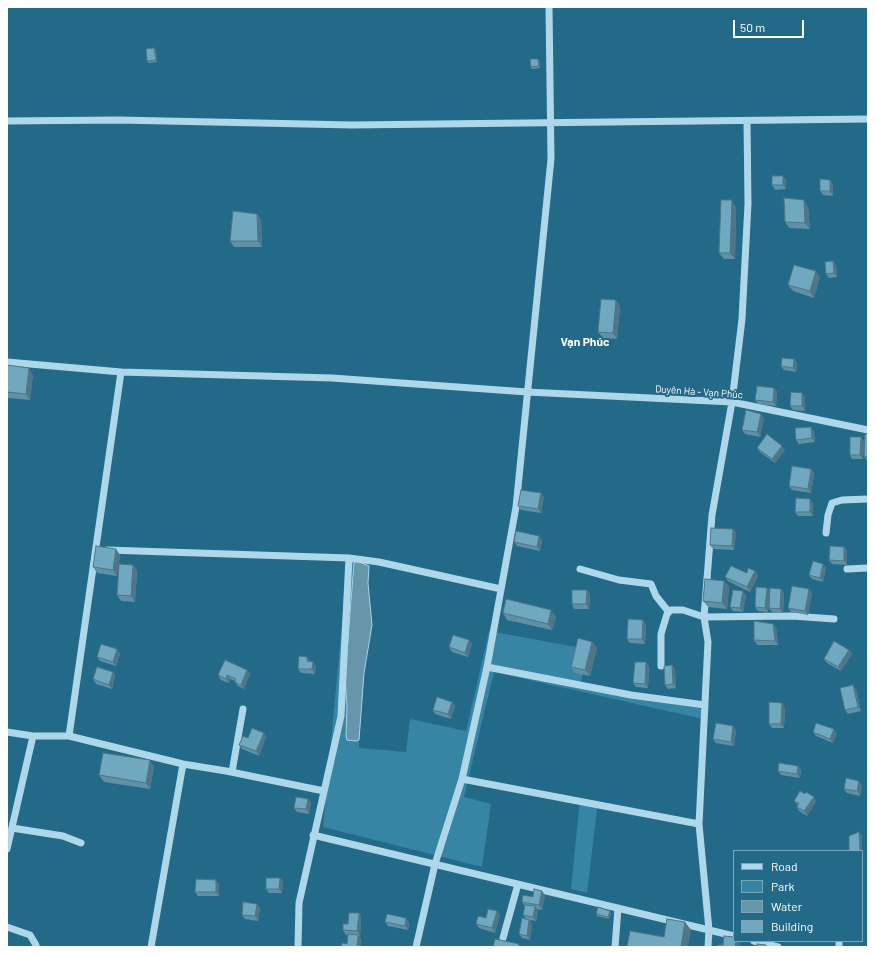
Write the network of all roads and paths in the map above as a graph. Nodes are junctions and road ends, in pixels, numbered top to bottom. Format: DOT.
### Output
graph roads {
  1 [pos="549,7"];
  2 [pos="868,119"];
  3 [pos="7,121"];
  4 [pos="747,121"];
  5 [pos="551,122"];
  6 [pos="7,362"];
  7 [pos="121,372"];
  8 [pos="527,392"];
  9 [pos="732,402"];
  10 [pos="868,430"];
  11 [pos="868,499"];
  12 [pos="826,533"];
  13 [pos="95,551"];
  14 [pos="349,558"];
  15 [pos="868,568"];
  16 [pos="580,569"];
  17 [pos="847,569"];
  18 [pos="501,589"];
  19 [pos="668,611"];
  20 [pos="704,617"];
  21 [pos="834,619"];
  22 [pos="661,666"];
  23 [pos="487,667"];
  24 [pos="704,705"];
  25 [pos="243,709"];
  26 [pos="7,732"];
  27 [pos="33,736"];
  28 [pos="68,736"];
  29 [pos="183,764"];
  30 [pos="232,772"];
  31 [pos="462,779"];
  32 [pos="324,791"];
  33 [pos="698,824"];
  34 [pos="12,828"];
  35 [pos="314,834"];
  36 [pos="82,843"];
  37 [pos="7,849"];
  38 [pos="435,864"];
  39 [pos="518,884"];
  40 [pos="618,908"];
  41 [pos="7,927"];
  42 [pos="709,930"];
  43 [pos="733,936"];
  44 [pos="503,938"];
  45 [pos="757,943"];
  46 [pos="36,945"];
  47 [pos="151,947"];
  48 [pos="298,947"];
  49 [pos="416,947"];
  50 [pos="615,947"];
  51 [pos="708,947"];
  52 [pos="778,947"];
  1 -- 5 [label="street"];
  2 -- 4 [label="street"];
  3 -- 5 [label="street"];
  4 -- 5 [label="street"];
  4 -- 9 [label="street"];
  5 -- 8 [label="street"];
  6 -- 7 [label="street, Duyên Hà - Vạn Phúc"];
  7 -- 8 [label="street, Duyên Hà - Vạn Phúc"];
  7 -- 13 [label="street"];
  8 -- 9 [label="street, Duyên Hà - Vạn Phúc"];
  8 -- 18 [label="street"];
  9 -- 10 [label="street, Duyên Hà - Vạn Phúc"];
  9 -- 20 [label="street"];
  11 -- 12 [label="street"];
  13 -- 14 [label="street"];
  13 -- 28 [label="street"];
  14 -- 18 [label="street"];
  14 -- 32 [label="street"];
  15 -- 17 [label="street"];
  16 -- 19 [label="street"];
  18 -- 23 [label="street"];
  19 -- 20 [label="street"];
  19 -- 22 [label="street"];
  20 -- 21 [label="street"];
  20 -- 24 [label="street"];
  23 -- 24 [label="street"];
  23 -- 31 [label="street"];
  24 -- 33 [label="street"];
  25 -- 30 [label="street"];
  26 -- 27 [label="street"];
  27 -- 28 [label="street"];
  27 -- 34 [label="street"];
  28 -- 29 [label="street"];
  29 -- 30 [label="street"];
  29 -- 47 [label="street"];
  30 -- 32 [label="street"];
  31 -- 33 [label="street"];
  31 -- 38 [label="street"];
  32 -- 35 [label="street"];
  33 -- 42 [label="street"];
  34 -- 36 [label="street"];
  34 -- 37 [label="street"];
  35 -- 38 [label="street"];
  35 -- 48 [label="street"];
  38 -- 39 [label="street"];
  38 -- 49 [label="street"];
  39 -- 40 [label="street"];
  39 -- 44 [label="street"];
  40 -- 42 [label="street"];
  40 -- 50 [label="street"];
  41 -- 46 [label="street"];
  42 -- 43 [label="street"];
  42 -- 51 [label="street"];
  45 -- 52 [label="street"];
}
